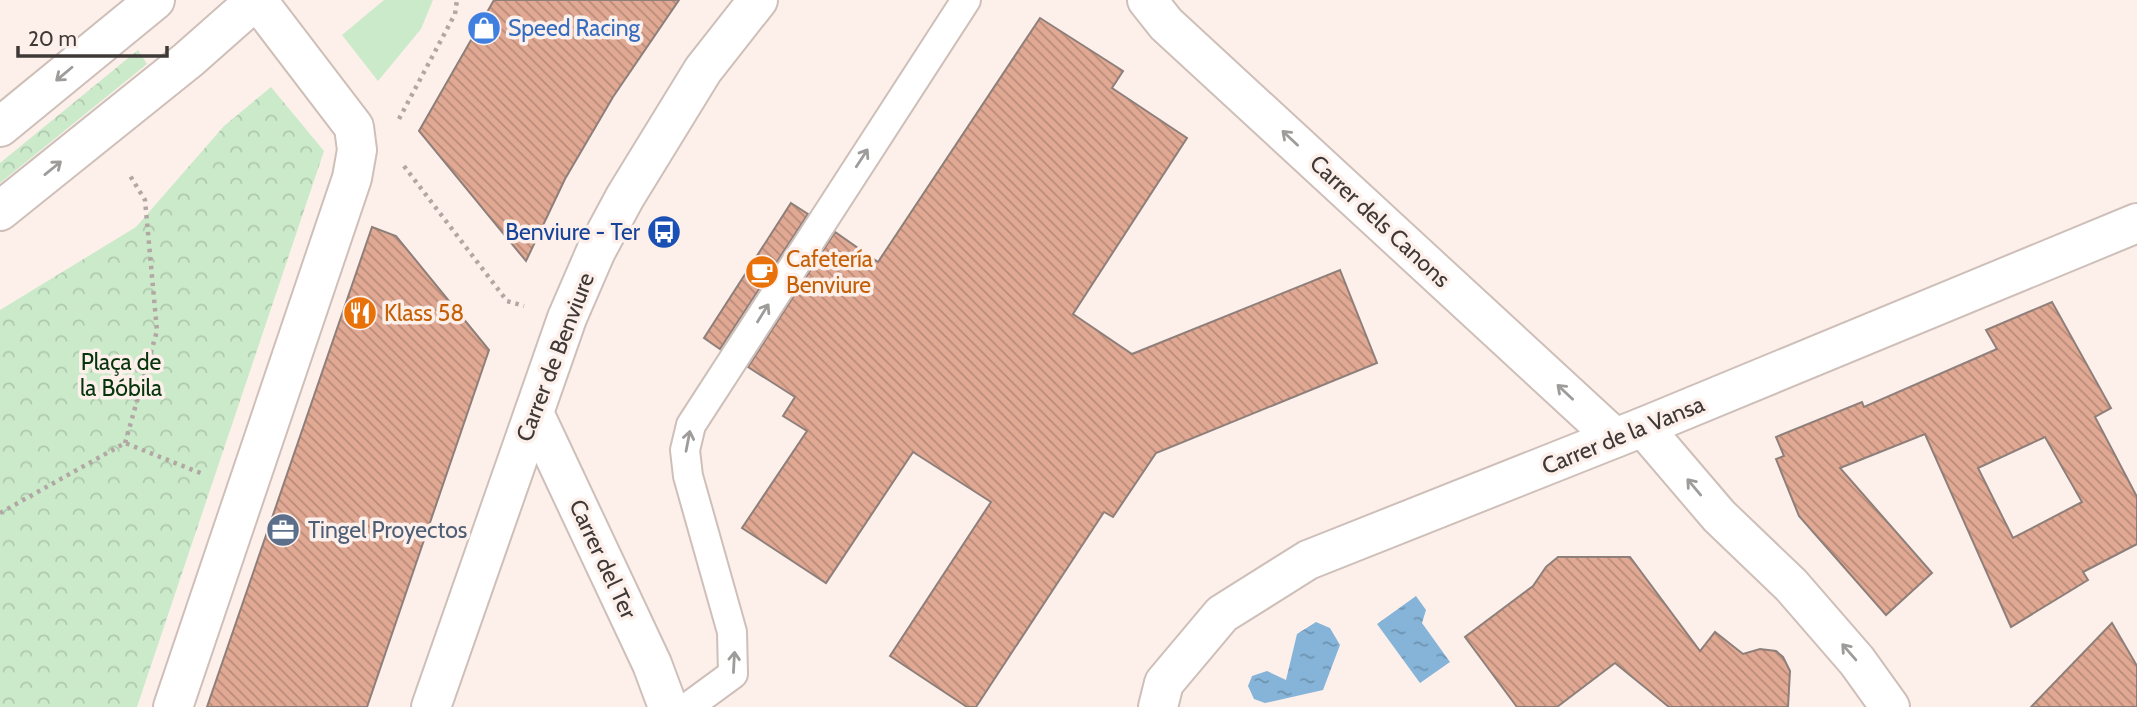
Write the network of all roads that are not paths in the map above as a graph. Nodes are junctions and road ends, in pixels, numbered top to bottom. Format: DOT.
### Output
graph roads {
  1 [pos="155,0"];
  2 [pos="256,0"];
  3 [pos="758,0"];
  4 [pos="966,0"];
  5 [pos="1147,0"];
  6 [pos="0,127"];
  7 [pos="0,211"];
  8 [pos="2137,223"];
  9 [pos="534,413"];
  10 [pos="1629,433"];
  11 [pos="173,707"];
  12 [pos="431,707"];
  13 [pos="668,707"];
  14 [pos="688,707"];
  15 [pos="1158,707"];
  16 [pos="1890,707"];
  1 -- 6 [label="street, one-way"];
  7 -- 2 [label="street, one-way"];
  2 -- 11 [label="street"];
  3 -- 9 [label="street, Carrer de Benviure"];
  14 -- 4 [label="lane, one-way"];
  10 -- 5 [label="street, Carrer dels Canons, one-way"];
  8 -- 10 [label="street, Carrer de la Vansa"];
  9 -- 12 [label="street, Carrer de Benviure"];
  9 -- 13 [label="street, Carrer del Ter"];
  10 -- 15 [label="street, Carrer de la Vansa"];
  16 -- 10 [label="street, Carrer dels Canons, one-way"];
}
